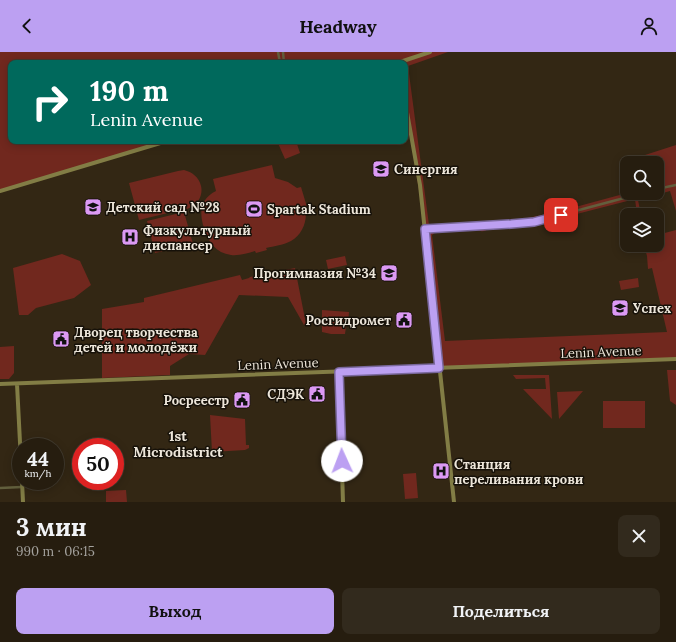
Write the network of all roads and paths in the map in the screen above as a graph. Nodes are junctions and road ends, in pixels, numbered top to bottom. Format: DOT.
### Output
graph roads {
  1 [pos="430,52"];
  2 [pos="406,60"];
  3 [pos="408,118"];
  4 [pos="157,144"];
  5 [pos="676,185"];
  6 [pos="664,188"];
  7 [pos="0,191"];
  8 [pos="620,199"];
  9 [pos="425,229"];
  10 [pos="676,360"];
  11 [pos="439,368"];
  12 [pos="339,372"];
  13 [pos="0,384"];
  14 [pos="17,384"];
  15 [pos="20,438"];
  16 [pos="12,487"];
  17 [pos="0,488"];
  18 [pos="22,490"];
  19 [pos="23,502"];
  20 [pos="343,502"];
  21 [pos="454,502"];
  1 -- 2 [label="main road"];
  3 -- 9 [label="main road"];
  4 -- 7 [label="main road"];
  5 -- 6 [label="street"];
  8 -- 9 [label="street"];
  9 -- 11 [label="main road"];
  10 -- 11 [label="main road, Lenin Avenue"];
  11 -- 12 [label="main road, Lenin Avenue"];
  11 -- 21 [label="main road"];
  12 -- 14 [label="main road, Lenin Avenue"];
  12 -- 20 [label="main road"];
  13 -- 14 [label="main road, Lenin Avenue"];
  14 -- 15 [label="main road"];
  16 -- 17 [label="street"];
  18 -- 19 [label="main road"];
}
